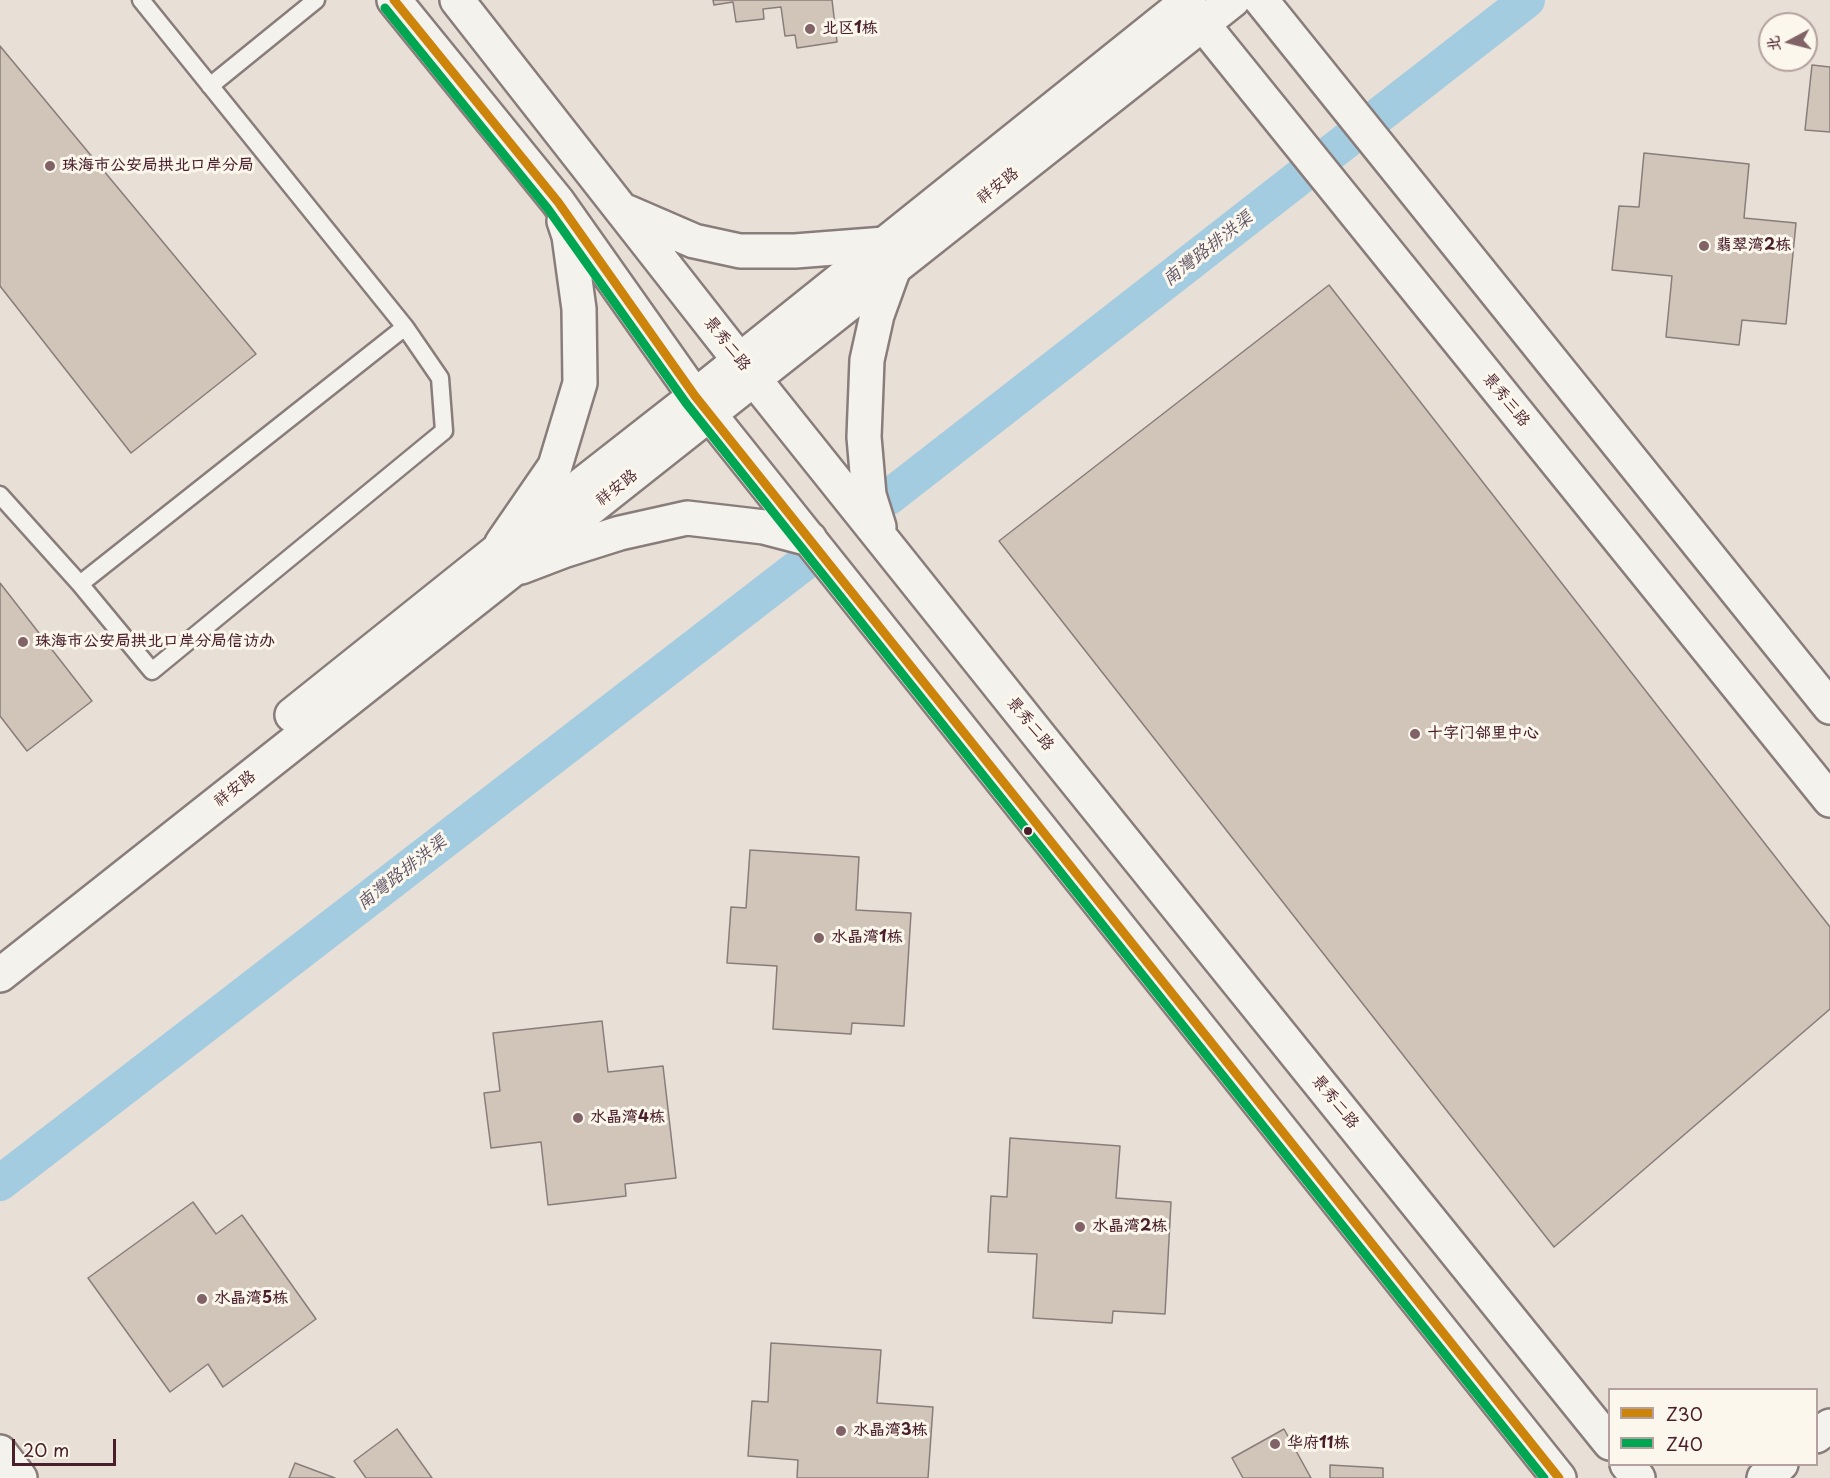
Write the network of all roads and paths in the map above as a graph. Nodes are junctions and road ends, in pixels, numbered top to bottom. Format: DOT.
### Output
graph roads {
  1 [pos="141,0"];
  2 [pos="315,0"];
  3 [pos="394,0"];
  4 [pos="457,0"];
  5 [pos="1233,0"];
  6 [pos="1261,0"];
  7 [pos="1190,7"];
  8 [pos="210,86"];
  9 [pos="558,202"];
  10 [pos="622,211"];
  11 [pos="890,256"];
  12 [pos="405,327"];
  13 [pos="747,369"];
  14 [pos="703,405"];
  15 [pos="0,495"];
  16 [pos="810,539"];
  17 [pos="883,540"];
  18 [pos="504,561"];
  19 [pos="80,584"];
  20 [pos="1830,707"];
  21 [pos="1830,800"];
  22 [pos="0,950"];
  23 [pos="0,975"];
  24 [pos="1608,1441"];
  25 [pos="0,1452"];
  26 [pos="1629,1466"];
  27 [pos="1779,1466"];
  28 [pos="20,1478"];
  29 [pos="1559,1478"];
  30 [pos="1638,1478"];
  31 [pos="1764,1478"];
  1 -- 8 [label="lane"];
  2 -- 8 [label="lane"];
  3 -- 9 [label="street"];
  4 -- 10 [label="street, 景秀二路"];
  5 -- 7 [label="street, 祥安路"];
  6 -- 20 [label="street"];
  7 -- 11 [label="street, 祥安路"];
  7 -- 21 [label="street, 景秀三路"];
  8 -- 12 [label="lane"];
  9 -- 14 [label="street"];
  9 -- 18 [label="street"];
  10 -- 11 [label="street"];
  10 -- 13 [label="street, 景秀二路"];
  11 -- 13 [label="street, 祥安路"];
  11 -- 17 [label="street"];
  12 -- 19 [label="lane"];
  12 -- 19 [label="lane"];
  13 -- 14 [label="street, 祥安路"];
  13 -- 17 [label="street, 景秀二路"];
  14 -- 16 [label="street"];
  14 -- 18 [label="street, 祥安路"];
  15 -- 19 [label="lane"];
  16 -- 18 [label="street"];
  16 -- 29 [label="street"];
  17 -- 24 [label="street, 景秀二路"];
  18 -- 22 [label="street, 祥安路"];
  18 -- 23 [label="street, 祥安路"];
  25 -- 28 [label="street"];
  26 -- 30 [label="street"];
  27 -- 31 [label="street"];
}
